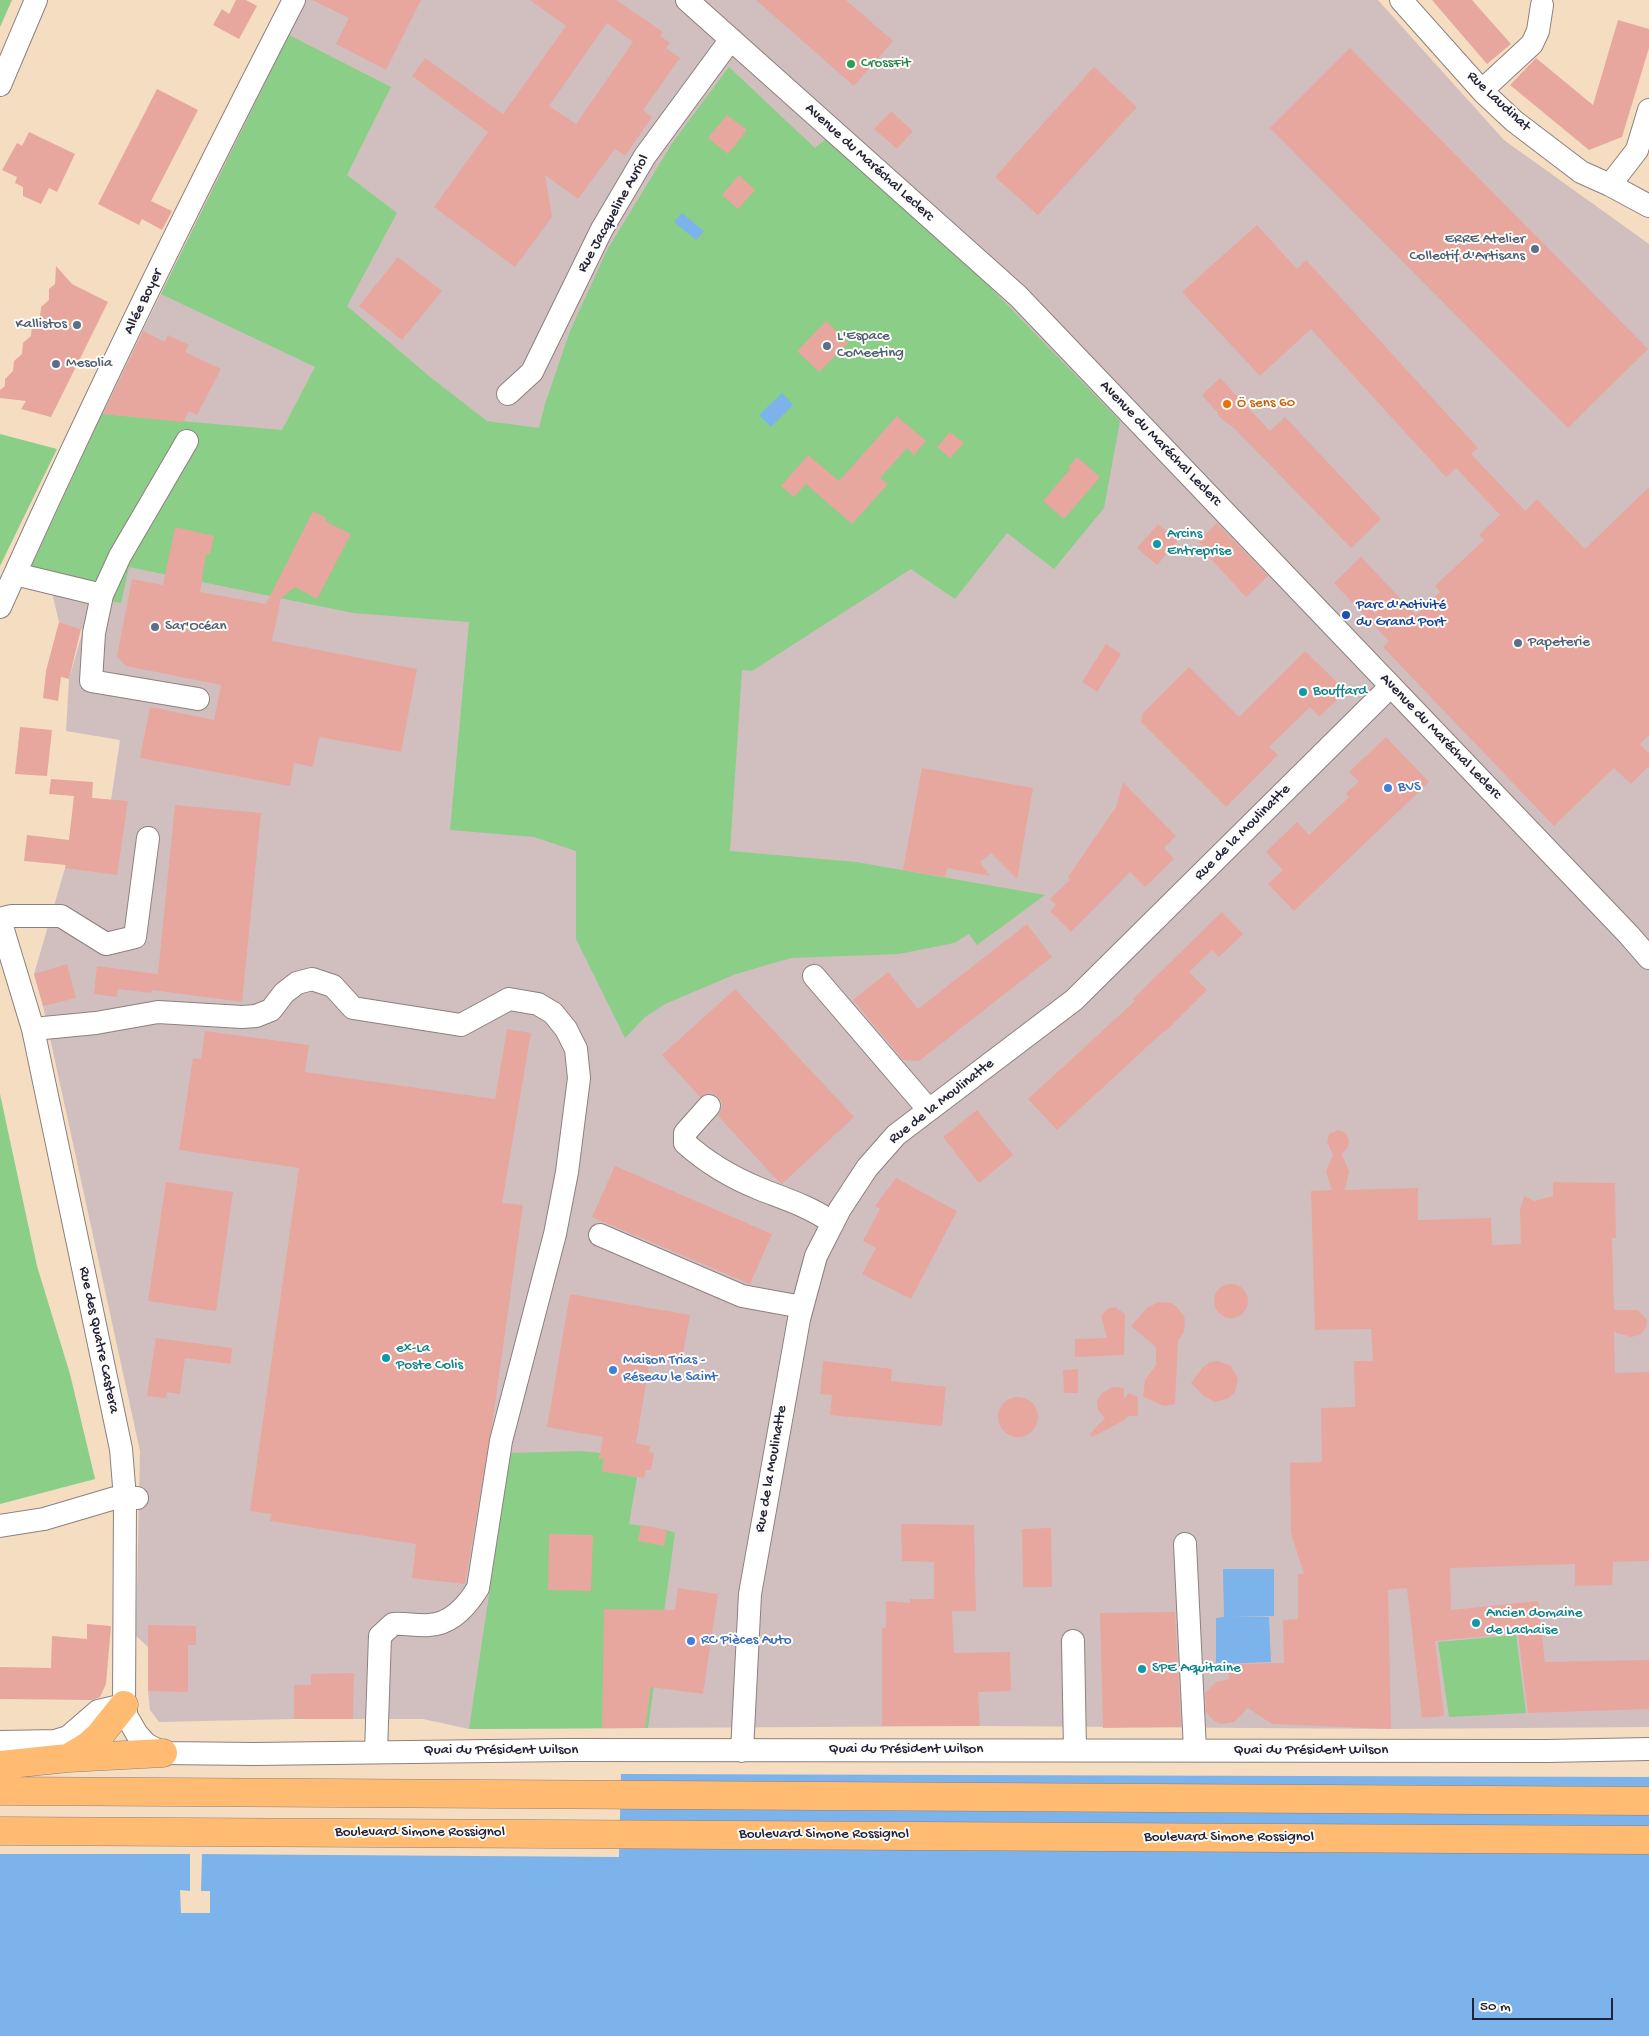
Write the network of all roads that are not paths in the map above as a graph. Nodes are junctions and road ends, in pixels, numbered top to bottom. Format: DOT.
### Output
graph roads {
  1 [pos="36,0"];
  2 [pos="294,0"];
  3 [pos="687,0"];
  4 [pos="1401,0"];
  5 [pos="1418,0"];
  6 [pos="1542,5"];
  7 [pos="731,39"];
  8 [pos="1491,82"];
  9 [pos="0,85"];
  10 [pos="1649,110"];
  11 [pos="1610,185"];
  12 [pos="1649,206"];
  13 [pos="1649,221"];
  14 [pos="508,394"];
  15 [pos="187,441"];
  16 [pos="15,574"];
  17 [pos="102,595"];
  18 [pos="0,607"];
  19 [pos="1391,686"];
  20 [pos="198,699"];
  21 [pos="148,838"];
  22 [pos="0,919"];
  23 [pos="1649,958"];
  24 [pos="814,976"];
  25 [pos="33,1029"];
  26 [pos="709,1106"];
  27 [pos="929,1110"];
  28 [pos="833,1223"];
  29 [pos="600,1236"];
  30 [pos="802,1307"];
  31 [pos="131,1498"];
  32 [pos="0,1526"];
  33 [pos="1185,1544"];
  34 [pos="1073,1642"];
  35 [pos="124,1705"];
  36 [pos="0,1742"];
  37 [pos="1649,1749"];
  38 [pos="1075,1750"];
  39 [pos="1195,1750"];
  40 [pos="376,1751"];
  41 [pos="742,1751"];
  42 [pos="163,1753"];
  43 [pos="68,1758"];
  44 [pos="0,1765"];
  45 [pos="0,1792"];
  46 [pos="1649,1802"];
  47 [pos="0,1831"];
  48 [pos="1649,1840"];
  1 -- 9 [label="street"];
  2 -- 16 [label="street, Allée Boyer"];
  3 -- 7 [label="street, Avenue du Maréchal Leclerc"];
  4 -- 11 [label="street, Rue Laudinat"];
  5 -- 8 [label="street, Rue Laudinat"];
  6 -- 8 [label="street"];
  7 -- 14 [label="street, Rue Jacqueline Auriol"];
  7 -- 19 [label="street, Avenue du Maréchal Leclerc"];
  8 -- 11 [label="street, Rue Laudinat"];
  10 -- 11 [label="street"];
  11 -- 12 [label="street, Rue Laudinat"];
  11 -- 13 [label="street, Rue Laudinat"];
  15 -- 17 [label="street"];
  16 -- 17 [label="street"];
  16 -- 18 [label="street, Allée Boyer"];
  17 -- 20 [label="street"];
  19 -- 23 [label="street, Avenue du Maréchal Leclerc"];
  19 -- 27 [label="street, Rue de la Moulinatte"];
  21 -- 22 [label="street"];
  22 -- 25 [label="street, Rue des Quatre Castera"];
  24 -- 27 [label="street"];
  25 -- 31 [label="street, Rue des Quatre Castera"];
  25 -- 40 [label="street"];
  26 -- 28 [label="street"];
  27 -- 28 [label="street, Rue de la Moulinatte"];
  28 -- 30 [label="street, Rue de la Moulinatte"];
  29 -- 30 [label="street"];
  30 -- 41 [label="street, Rue de la Moulinatte"];
  31 -- 32 [label="street"];
  31 -- 35 [label="street, Rue des Quatre Castera"];
  33 -- 39 [label="street"];
  34 -- 38 [label="street"];
  35 -- 36 [label="street"];
  35 -- 42 [label="street, Rue des Quatre Castera"];
  35 -- 43 [label="main road"];
  37 -- 39 [label="street, Quai du Président Wilson"];
  38 -- 39 [label="street, Quai du Président Wilson"];
  38 -- 41 [label="street, Quai du Président Wilson"];
  40 -- 41 [label="street, Quai du Président Wilson"];
  40 -- 42 [label="street, Quai du Président Wilson"];
  42 -- 43 [label="main road"];
  43 -- 44 [label="main road"];
  45 -- 46 [label="main road"];
  47 -- 48 [label="main road, Boulevard Simone Rossignol"];
}
